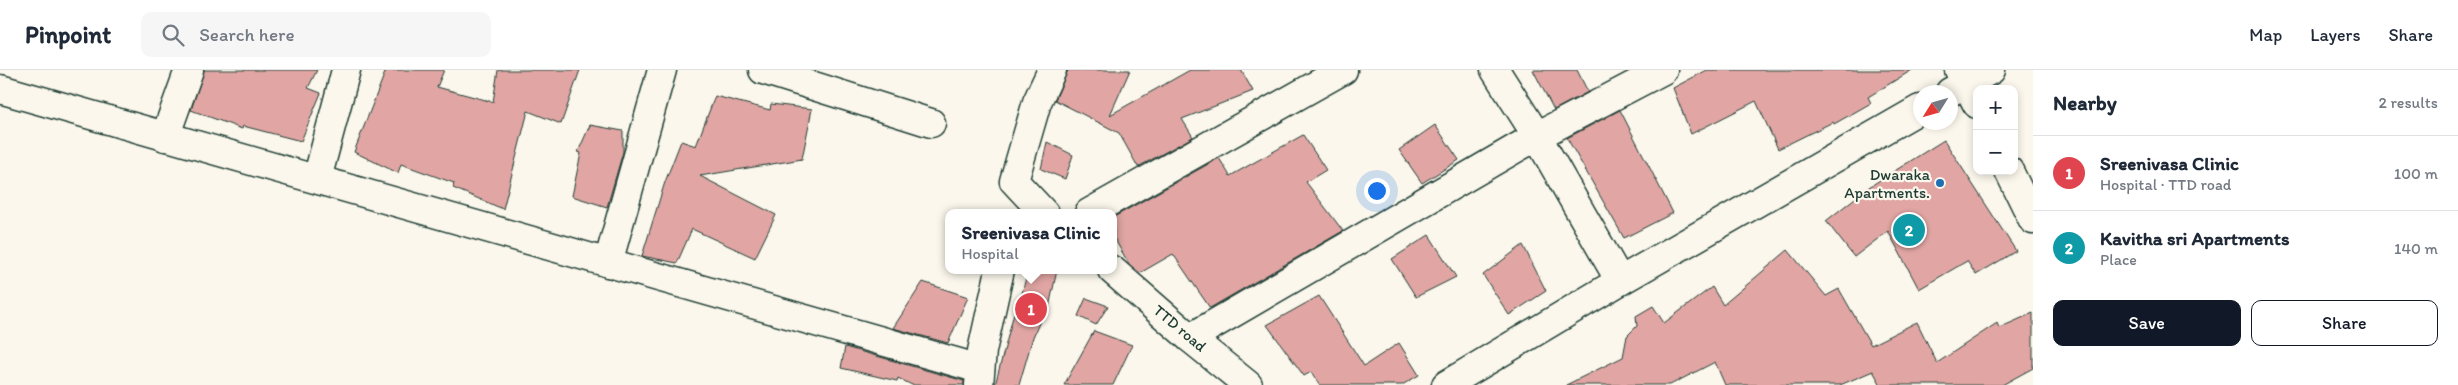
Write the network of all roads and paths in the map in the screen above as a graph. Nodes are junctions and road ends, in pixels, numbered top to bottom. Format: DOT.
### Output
graph roads {
  1 [pos="5,70"];
  2 [pos="189,70"];
  3 [pos="346,70"];
  4 [pos="662,70"];
  5 [pos="763,70"];
  6 [pos="1052,70"];
  7 [pos="1342,70"];
  8 [pos="1495,70"];
  9 [pos="1662,70"];
  10 [pos="1991,70"];
  11 [pos="0,84"];
  12 [pos="1963,87"];
  13 [pos="0,89"];
  14 [pos="1913,113"];
  15 [pos="931,123"];
  16 [pos="1537,136"];
  17 [pos="165,137"];
  18 [pos="2012,175"];
  19 [pos="317,179"];
  20 [pos="1036,209"];
  21 [pos="1096,209"];
  22 [pos="2033,220"];
  23 [pos="608,263"];
  24 [pos="999,274"];
  25 [pos="1117,274"];
  26 [pos="1620,281"];
  27 [pos="1190,338"];
  28 [pos="979,377"];
  29 [pos="1248,385"];
  30 [pos="1446,385"];
  1 -- 11 [label="street"];
  2 -- 17 [label="street"];
  3 -- 19 [label="street"];
  4 -- 23 [label="street"];
  5 -- 15 [label="street"];
  6 -- 20 [label="street"];
  7 -- 21 [label="street"];
  8 -- 16 [label="street"];
  9 -- 16 [label="street"];
  10 -- 12 [label="street"];
  13 -- 17 [label="street"];
  14 -- 26 [label="street"];
  16 -- 26 [label="street"];
  16 -- 27 [label="street"];
  17 -- 19 [label="street"];
  18 -- 22 [label="street"];
  19 -- 23 [label="street"];
  23 -- 28 [label="street"];
  24 -- 28 [label="street"];
  25 -- 27 [label="street, TTD road"];
  26 -- 30 [label="street"];
  27 -- 29 [label="street, TTD road"];
}
